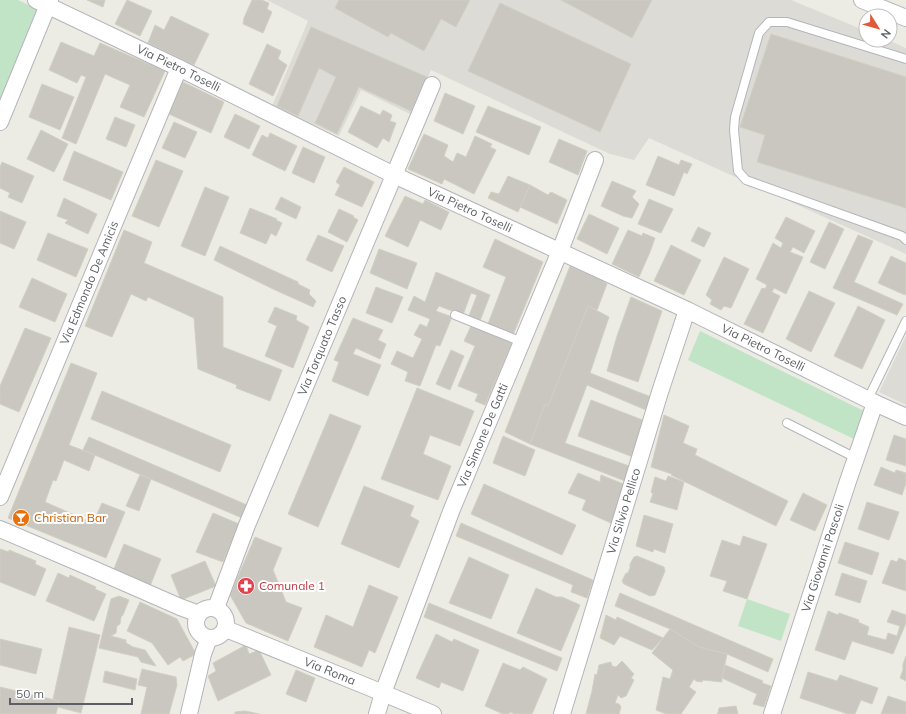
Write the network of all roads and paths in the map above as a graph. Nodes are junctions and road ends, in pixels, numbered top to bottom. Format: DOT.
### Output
graph roads {
  1 [pos="862,0"];
  2 [pos="45,2"];
  3 [pos="906,18"];
  4 [pos="906,59"];
  5 [pos="179,68"];
  6 [pos="432,85"];
  7 [pos="0,122"];
  8 [pos="595,160"];
  9 [pos="394,175"];
  10 [pos="906,240"];
  11 [pos="560,251"];
  12 [pos="687,310"];
  13 [pos="455,314"];
  14 [pos="906,321"];
  15 [pos="522,342"];
  16 [pos="871,401"];
  17 [pos="906,417"];
  18 [pos="787,423"];
  19 [pos="856,458"];
  20 [pos="0,498"];
  21 [pos="0,529"];
  22 [pos="216,608"];
  23 [pos="199,614"];
  24 [pos="226,629"];
  25 [pos="209,638"];
  26 [pos="383,693"];
  27 [pos="189,714"];
  28 [pos="377,714"];
  29 [pos="433,714"];
  30 [pos="562,714"];
  31 [pos="772,714"];
  1 -- 3 [label="street"];
  2 -- 5 [label="street, Via Pietro Toselli"];
  2 -- 7 [label="street"];
  4 -- 10 [label="lane"];
  5 -- 9 [label="street, Via Pietro Toselli"];
  5 -- 20 [label="street, Via Edmondo De Amicis"];
  6 -- 9 [label="street, Via Torquato Tasso"];
  8 -- 11 [label="street, Via Simone De Gatti"];
  9 -- 11 [label="street, Via Pietro Toselli"];
  9 -- 22 [label="street, Via Torquato Tasso"];
  11 -- 12 [label="street, Via Pietro Toselli"];
  11 -- 15 [label="street, Via Simone De Gatti"];
  12 -- 16 [label="street, Via Pietro Toselli"];
  12 -- 30 [label="street, Via Silvio Pellico"];
  13 -- 15 [label="lane"];
  14 -- 16 [label="lane"];
  15 -- 26 [label="street, Via Simone De Gatti"];
  16 -- 17 [label="street, Via Pietro Toselli"];
  16 -- 19 [label="street, Via Giovanni Pascoli"];
  18 -- 19 [label="lane"];
  19 -- 31 [label="street, Via Giovanni Pascoli"];
  21 -- 23 [label="street"];
  22 -- 23 [label="street"];
  22 -- 24 [label="street"];
  23 -- 25 [label="street"];
  24 -- 25 [label="street"];
  24 -- 26 [label="street, Via Roma"];
  25 -- 27 [label="street"];
  26 -- 28 [label="street, Via Simone De Gatti"];
  26 -- 29 [label="street, Via Roma"];
}
